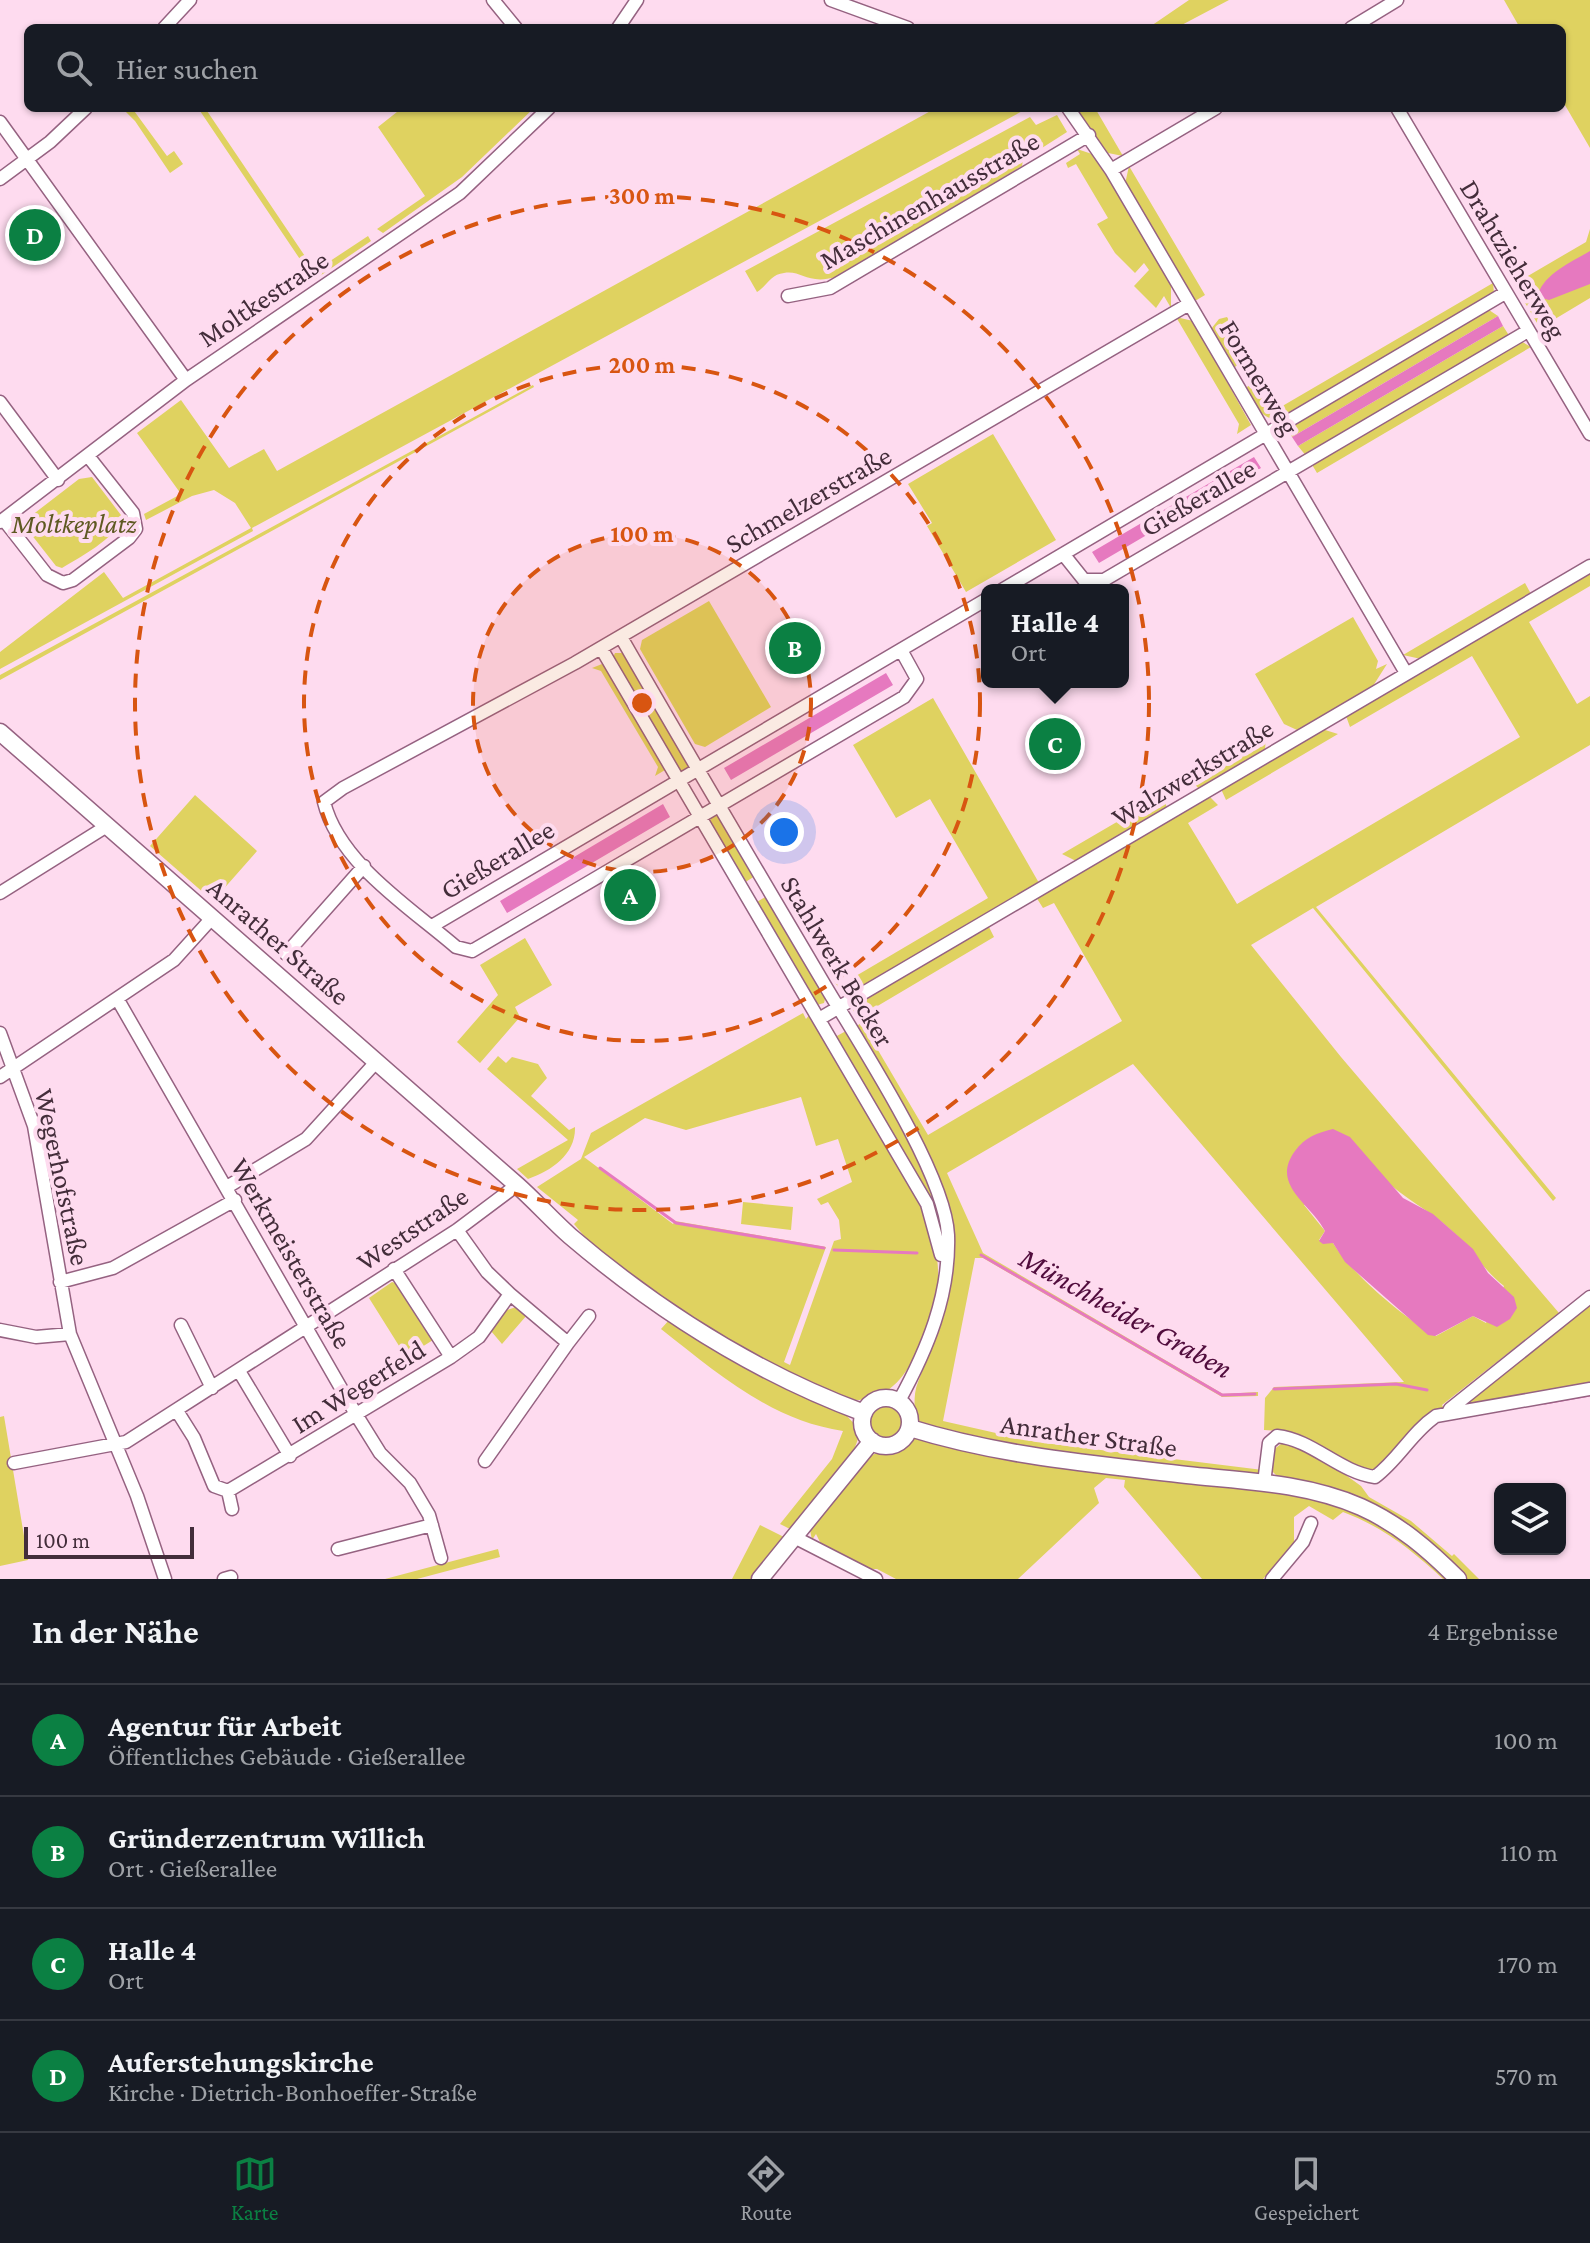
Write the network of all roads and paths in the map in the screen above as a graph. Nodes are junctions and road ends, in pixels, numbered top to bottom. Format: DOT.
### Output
graph roads {
  1 [pos="190,0"];
  2 [pos="493,0"];
  3 [pos="637,0"];
  4 [pos="831,0"];
  5 [pos="1397,0"];
  6 [pos="168,24"];
  7 [pos="513,24"];
  8 [pos="621,24"];
  9 [pos="897,24"];
  10 [pos="1358,24"];
  11 [pos="81,112"];
  12 [pos="545,112"];
  13 [pos="1071,112"];
  14 [pos="1209,112"];
  15 [pos="1399,112"];
  16 [pos="0,122"];
  17 [pos="1089,135"];
  18 [pos="28,159"];
  19 [pos="1111,170"];
  20 [pos="0,179"];
  21 [pos="1505,293"];
  22 [pos="788,296"];
  23 [pos="1189,304"];
  24 [pos="1528,331"];
  25 [pos="186,380"];
  26 [pos="0,402"];
  27 [pos="1590,434"];
  28 [pos="1266,435"];
  29 [pos="88,456"];
  30 [pos="1288,472"];
  31 [pos="58,480"];
  32 [pos="2,521"];
  33 [pos="1064,555"];
  34 [pos="1590,566"];
  35 [pos="1013,584"];
  36 [pos="981,603"];
  37 [pos="621,637"];
  38 [pos="601,648"];
  39 [pos="901,650"];
  40 [pos="1406,673"];
  41 [pos="0,732"];
  42 [pos="697,769"];
  43 [pos="677,780"];
  44 [pos="718,806"];
  45 [pos="700,817"];
  46 [pos="107,826"];
  47 [pos="364,866"];
  48 [pos="0,893"];
  49 [pos="212,918"];
  50 [pos="432,926"];
  51 [pos="286,954"];
  52 [pos="118,1000"];
  53 [pos="838,1008"];
  54 [pos="819,1019"];
  55 [pos="0,1033"];
  56 [pos="377,1061"];
  57 [pos="14,1068"];
  58 [pos="0,1077"];
  59 [pos="227,1187"];
  60 [pos="520,1188"];
  61 [pos="235,1200"];
  62 [pos="457,1230"];
  63 [pos="394,1269"];
  64 [pos="60,1282"];
  65 [pos="945,1282"];
  66 [pos="510,1294"];
  67 [pos="1590,1297"];
  68 [pos="589,1316"];
  69 [pos="181,1325"];
  70 [pos="306,1327"];
  71 [pos="0,1330"];
  72 [pos="70,1334"];
  73 [pos="568,1343"];
  74 [pos="451,1357"];
  75 [pos="239,1371"];
  76 [pos="212,1388"];
  77 [pos="1590,1389"];
  78 [pos="899,1401"];
  79 [pos="177,1411"];
  80 [pos="864,1413"];
  81 [pos="1448,1413"];
  82 [pos="357,1416"];
  83 [pos="910,1428"];
  84 [pos="872,1441"];
  85 [pos="116,1446"];
  86 [pos="290,1456"];
  87 [pos="485,1461"];
  88 [pos="14,1463"];
  89 [pos="1264,1483"];
  90 [pos="228,1491"];
  91 [pos="232,1509"];
  92 [pos="1311,1523"];
  93 [pos="432,1525"];
  94 [pos="794,1537"];
  95 [pos="338,1549"];
  96 [pos="441,1558"];
  97 [pos="165,1579"];
  98 [pos="760,1579"];
  99 [pos="876,1579"];
  100 [pos="1272,1579"];
  101 [pos="1458,1579"];
  1 -- 6 [label="street"];
  2 -- 7 [label="street"];
  3 -- 8 [label="street"];
  4 -- 9 [label="street"];
  5 -- 10 [label="street"];
  11 -- 18 [label="street"];
  12 -- 25 [label="street, Moltkestraße"];
  13 -- 17 [label="street, Formerweg"];
  14 -- 19 [label="street"];
  15 -- 21 [label="street, Drahtzieherweg"];
  16 -- 18 [label="street"];
  17 -- 19 [label="street, Formerweg"];
  17 -- 22 [label="street, Maschinenhausstraße"];
  18 -- 20 [label="street"];
  18 -- 25 [label="street"];
  19 -- 23 [label="street, Formerweg"];
  21 -- 24 [label="street, Drahtzieherweg"];
  21 -- 28 [label="street, Gießerallee"];
  23 -- 28 [label="street, Formerweg"];
  23 -- 37 [label="street, Schmelzerstraße"];
  24 -- 27 [label="street, Drahtzieherweg"];
  24 -- 30 [label="street, Gießerallee"];
  25 -- 29 [label="street, Moltkestraße"];
  26 -- 31 [label="street"];
  28 -- 30 [label="street, Formerweg"];
  28 -- 33 [label="street, Gießerallee"];
  29 -- 31 [label="street, Moltkestraße"];
  29 -- 32 [label="street"];
  30 -- 33 [label="street, Gießerallee"];
  30 -- 40 [label="street, Formerweg"];
  31 -- 32 [label="street, Moltkestraße"];
  33 -- 35 [label="street, Gießerallee"];
  34 -- 40 [label="street, Walzwerkstraße"];
  36 -- 39 [label="street, Gießerallee"];
  37 -- 38 [label="street, Schmelzerstraße"];
  37 -- 42 [label="street, Stahlwerk Becker"];
  38 -- 43 [label="street, Stahlwerk Becker"];
  38 -- 47 [label="street, Schmelzerstraße"];
  39 -- 42 [label="street, Gießerallee"];
  39 -- 44 [label="street, Gießerallee"];
  40 -- 53 [label="street, Walzwerkstraße"];
  41 -- 46 [label="street, Anrather Straße"];
  42 -- 43 [label="street, Gießerallee"];
  42 -- 44 [label="street, Stahlwerk Becker"];
  43 -- 45 [label="street, Stahlwerk Becker"];
  43 -- 50 [label="street, Gießerallee"];
  44 -- 45 [label="street, Gießerallee"];
  44 -- 53 [label="street, Stahlwerk Becker"];
  45 -- 50 [label="street, Gießerallee"];
  45 -- 54 [label="street, Stahlwerk Becker"];
  46 -- 48 [label="street"];
  46 -- 49 [label="street, Anrather Straße"];
  47 -- 50 [label="street"];
  47 -- 51 [label="street"];
  49 -- 52 [label="street"];
  49 -- 56 [label="street, Anrather Straße"];
  52 -- 57 [label="street"];
  52 -- 59 [label="street, Werkmeisterstraße"];
  53 -- 54 [label="street, Walzwerkstraße"];
  53 -- 65 [label="street, Stahlwerk Becker"];
  54 -- 65 [label="street, Stahlwerk Becker"];
  55 -- 57 [label="street, Wegerhofstraße"];
  56 -- 59 [label="street"];
  56 -- 60 [label="street, Anrather Straße"];
  57 -- 58 [label="street"];
  57 -- 64 [label="street, Wegerhofstraße"];
  59 -- 61 [label="street, Werkmeisterstraße"];
  60 -- 62 [label="street, Weststraße"];
  60 -- 80 [label="street, Anrather Straße"];
  61 -- 64 [label="street"];
  61 -- 70 [label="street, Werkmeisterstraße"];
  62 -- 63 [label="street, Weststraße"];
  62 -- 66 [label="street"];
  63 -- 70 [label="street, Weststraße"];
  63 -- 74 [label="street, Im Wegerfeld"];
  64 -- 72 [label="street, Wegerhofstraße"];
  65 -- 78 [label="street, Stahlwerk Becker"];
  66 -- 73 [label="street"];
  66 -- 74 [label="street, Im Wegerfeld"];
  67 -- 81 [label="street"];
  68 -- 73 [label="street"];
  69 -- 76 [label="street"];
  70 -- 75 [label="street, Weststraße"];
  70 -- 82 [label="street, Werkmeisterstraße"];
  71 -- 72 [label="street"];
  72 -- 85 [label="street, Wegerhofstraße"];
  73 -- 87 [label="street"];
  74 -- 82 [label="street, Im Wegerfeld"];
  75 -- 76 [label="street, Weststraße"];
  75 -- 86 [label="street, Im Wegerfeld"];
  76 -- 79 [label="street, Weststraße"];
  77 -- 81 [label="street"];
  78 -- 80 [label="street"];
  78 -- 83 [label="street"];
  79 -- 85 [label="street, Weststraße"];
  79 -- 90 [label="street"];
  80 -- 84 [label="street"];
  81 -- 89 [label="street"];
  82 -- 86 [label="street, Im Wegerfeld"];
  82 -- 93 [label="street, Werkmeisterstraße"];
  83 -- 84 [label="street"];
  83 -- 89 [label="street, Anrather Straße"];
  84 -- 94 [label="street"];
  85 -- 88 [label="street, Weststraße"];
  85 -- 97 [label="street, Wegerhofstraße"];
  86 -- 90 [label="street, Im Wegerfeld"];
  89 -- 101 [label="street, Anrather Straße"];
  90 -- 91 [label="street"];
  92 -- 100 [label="street"];
  93 -- 95 [label="street"];
  93 -- 96 [label="street, Werkmeisterstraße"];
  94 -- 98 [label="street"];
  94 -- 99 [label="street"];
}
